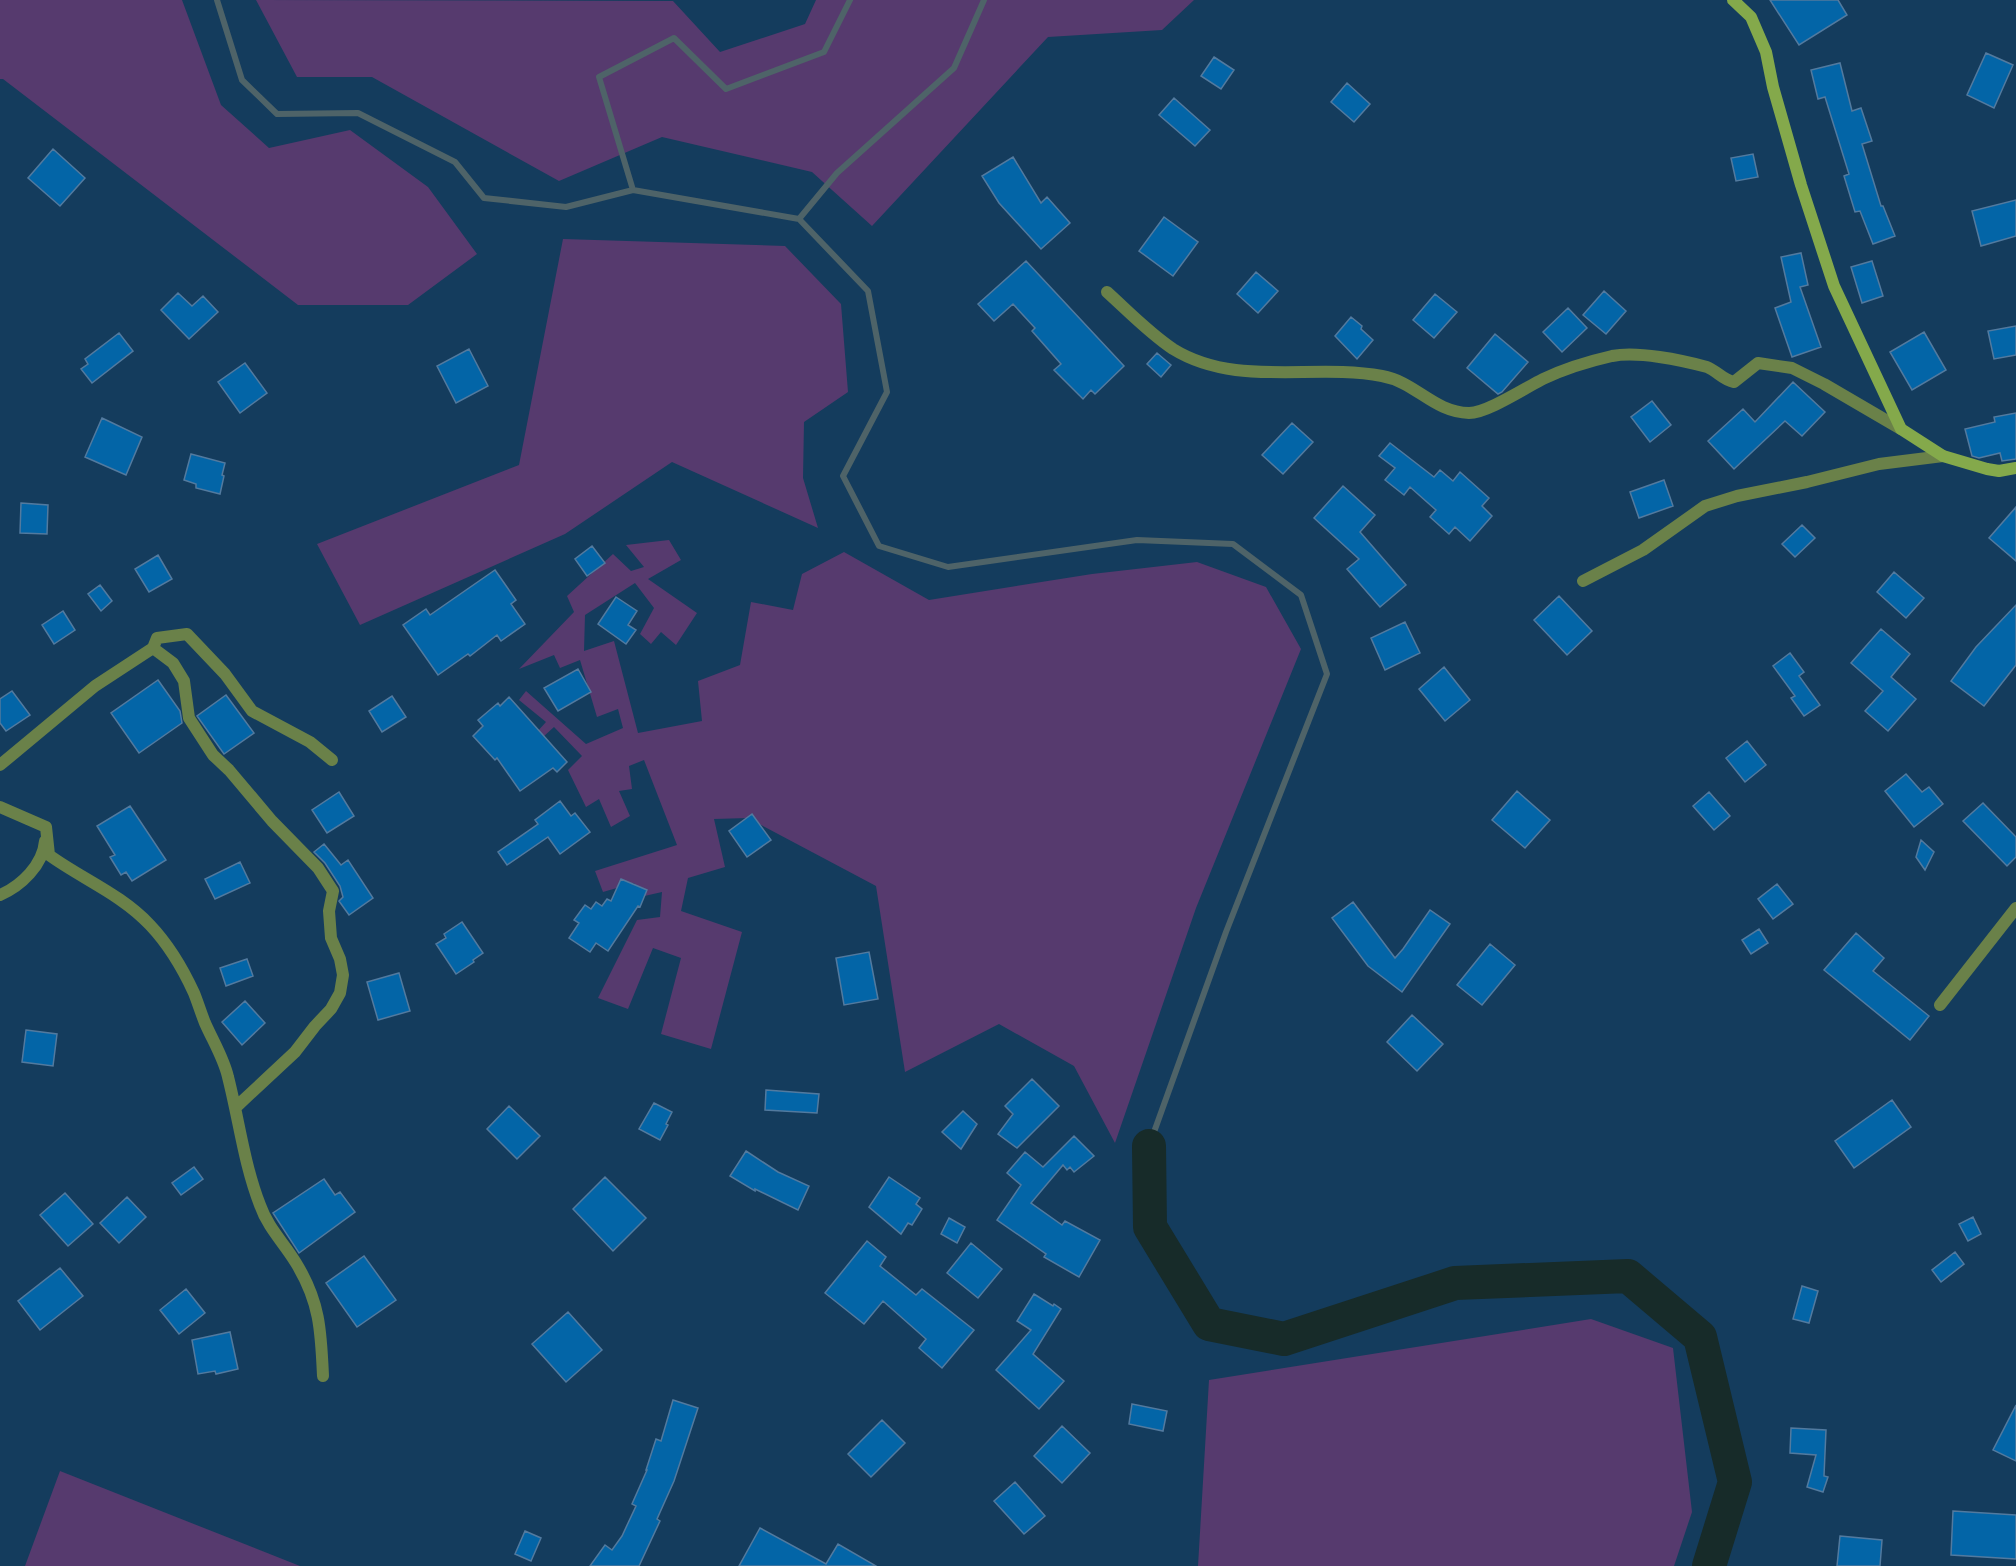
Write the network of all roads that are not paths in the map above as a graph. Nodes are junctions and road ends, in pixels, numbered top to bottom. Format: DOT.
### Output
graph roads {
  1 [pos="1733,0"];
  2 [pos="1107,292"];
  3 [pos="1901,429"];
  4 [pos="1944,456"];
  5 [pos="2016,468"];
  6 [pos="1999,471"];
  7 [pos="2016,476"];
  8 [pos="1583,581"];
  9 [pos="153,648"];
  10 [pos="332,760"];
  11 [pos="0,765"];
  12 [pos="0,807"];
  13 [pos="46,827"];
  14 [pos="0,895"];
  15 [pos="2016,908"];
  16 [pos="1940,1005"];
  17 [pos="235,1107"];
  18 [pos="323,1376"];
  1 -- 3 [label="street"];
  2 -- 3 [label="street"];
  3 -- 4 [label="street"];
  4 -- 6 [label="street"];
  4 -- 8 [label="street"];
  5 -- 6 [label="street"];
  6 -- 7 [label="street"];
  9 -- 10 [label="street"];
  9 -- 11 [label="street"];
  9 -- 17 [label="street"];
  12 -- 13 [label="street"];
  13 -- 14 [label="street"];
  13 -- 17 [label="street"];
  15 -- 16 [label="street"];
  17 -- 18 [label="street"];
}
